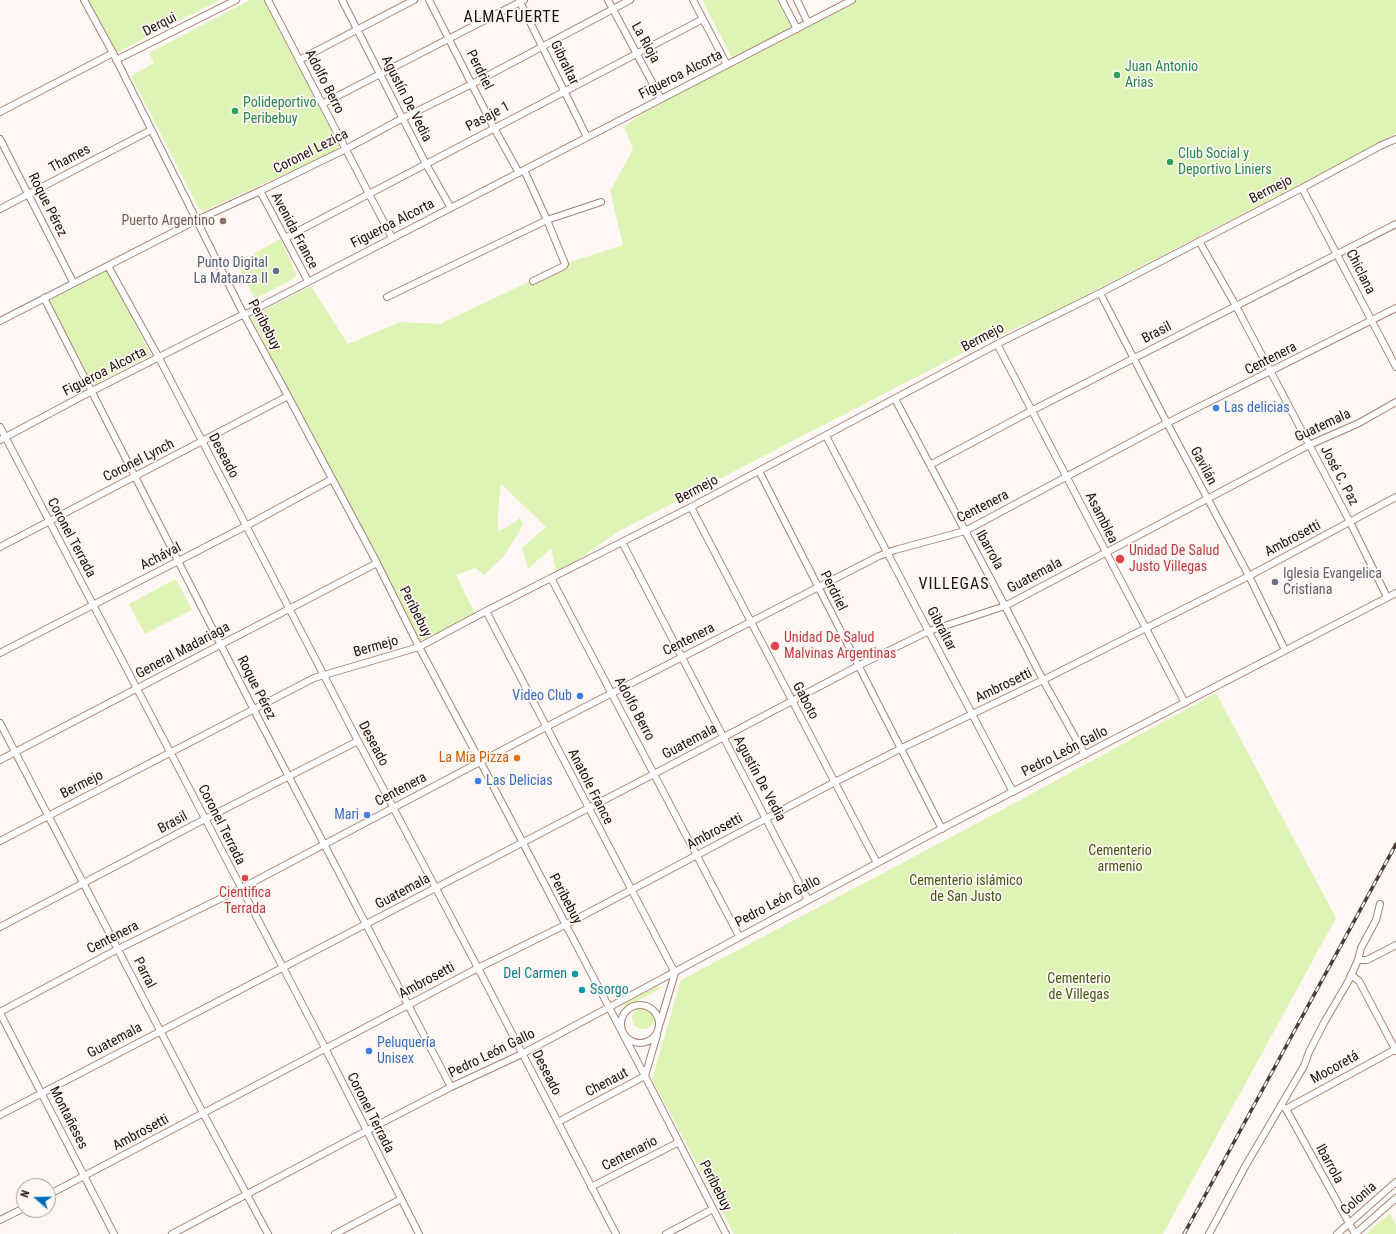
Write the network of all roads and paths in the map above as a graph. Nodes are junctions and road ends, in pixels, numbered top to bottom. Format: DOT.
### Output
graph roads {
  1 [pos="84,0"];
  2 [pos="236,0"];
  3 [pos="268,0"];
  4 [pos="342,0"];
  5 [pos="414,0"];
  6 [pos="429,0"];
  7 [pos="608,0"];
  8 [pos="630,0"];
  9 [pos="693,0"];
  10 [pos="782,0"];
  11 [pos="797,0"];
  12 [pos="852,0"];
  13 [pos="521,1"];
  14 [pos="613,9"];
  15 [pos="703,19"];
  16 [pos="808,23"];
  17 [pos="797,29"];
  18 [pos="358,30"];
  19 [pos="448,38"];
  20 [pos="543,46"];
  21 [pos="113,53"];
  22 [pos="637,53"];
  23 [pos="116,60"];
  24 [pos="299,60"];
  25 [pos="727,65"];
  26 [pos="379,74"];
  27 [pos="472,84"];
  28 [pos="565,91"];
  29 [pos="661,99"];
  30 [pos="322,104"];
  31 [pos="0,112"];
  32 [pos="403,118"];
  33 [pos="494,128"];
  34 [pos="151,130"];
  35 [pos="588,137"];
  36 [pos="0,139"];
  37 [pos="1396,139"];
  38 [pos="346,149"];
  39 [pos="426,164"];
  40 [pos="521,171"];
  41 [pos="1302,188"];
  42 [pos="260,191"];
  43 [pos="369,193"];
  44 [pos="28,194"];
  45 [pos="601,202"];
  46 [pos="0,208"];
  47 [pos="451,208"];
  48 [pos="197,220"];
  49 [pos="547,220"];
  50 [pos="1396,224"];
  51 [pos="285,238"];
  52 [pos="392,238"];
  53 [pos="1199,241"];
  54 [pos="1337,254"];
  55 [pos="108,266"];
  56 [pos="308,281"];
  57 [pos="533,281"];
  58 [pos="73,282"];
  59 [pos="1100,293"];
  60 [pos="388,297"];
  61 [pos="44,298"];
  62 [pos="1236,306"];
  63 [pos="1396,308"];
  64 [pos="244,315"];
  65 [pos="0,321"];
  66 [pos="1372,321"];
  67 [pos="997,344"];
  68 [pos="159,358"];
  69 [pos="1133,359"];
  70 [pos="1396,367"];
  71 [pos="1270,372"];
  72 [pos="92,392"];
  73 [pos="288,396"];
  74 [pos="895,399"];
  75 [pos="1396,402"];
  76 [pos="1031,411"];
  77 [pos="1167,423"];
  78 [pos="0,428"];
  79 [pos="826,436"];
  80 [pos="3,439"];
  81 [pos="202,442"];
  82 [pos="1309,445"];
  83 [pos="930,465"];
  84 [pos="758,471"];
  85 [pos="135,476"];
  86 [pos="1066,477"];
  87 [pos="332,479"];
  88 [pos="1396,497"];
  89 [pos="1207,499"];
  90 [pos="691,507"];
  91 [pos="49,522"];
  92 [pos="1350,522"];
  93 [pos="246,526"];
  94 [pos="965,531"];
  95 [pos="622,542"];
  96 [pos="0,547"];
  97 [pos="887,552"];
  98 [pos="1106,553"];
  99 [pos="178,561"];
  100 [pos="377,563"];
  101 [pos="1249,576"];
  102 [pos="551,578"];
  103 [pos="818,587"];
  104 [pos="1396,593"];
  105 [pos="1387,597"];
  106 [pos="92,605"];
  107 [pos="1005,606"];
  108 [pos="289,608"];
  109 [pos="486,611"];
  110 [pos="750,622"];
  111 [pos="1146,628"];
  112 [pos="929,631"];
  113 [pos="220,644"];
  114 [pos="419,647"];
  115 [pos="1285,650"];
  116 [pos="0,653"];
  117 [pos="681,657"];
  118 [pos="858,666"];
  119 [pos="324,674"];
  120 [pos="1043,680"];
  121 [pos="137,688"];
  122 [pos="612,693"];
  123 [pos="792,702"];
  124 [pos="1185,703"];
  125 [pos="254,710"];
  126 [pos="973,714"];
  127 [pos="0,723"];
  128 [pos="546,727"];
  129 [pos="724,737"];
  130 [pos="358,741"];
  131 [pos="901,749"];
  132 [pos="15,752"];
  133 [pos="170,754"];
  134 [pos="1084,755"];
  135 [pos="0,760"];
  136 [pos="480,761"];
  137 [pos="654,774"];
  138 [pos="289,777"];
  139 [pos="835,782"];
  140 [pos="1013,792"];
  141 [pos="394,807"];
  142 [pos="588,809"];
  143 [pos="48,816"];
  144 [pos="767,818"];
  145 [pos="205,819"];
  146 [pos="942,829"];
  147 [pos="0,841"];
  148 [pos="522,843"];
  149 [pos="324,844"];
  150 [pos="697,855"];
  151 [pos="877,864"];
  152 [pos="83,883"];
  153 [pos="436,887"];
  154 [pos="240,889"];
  155 [pos="631,890"];
  156 [pos="808,900"];
  157 [pos="1380,904"];
  158 [pos="366,924"];
  159 [pos="565,925"];
  160 [pos="0,927"];
  161 [pos="739,936"];
  162 [pos="1396,945"];
  163 [pos="118,949"];
  164 [pos="1358,960"];
  165 [pos="282,968"];
  166 [pos="478,968"];
  167 [pos="675,973"];
  168 [pos="1351,975"];
  169 [pos="408,1005"];
  170 [pos="609,1007"];
  171 [pos="0,1013"];
  172 [pos="160,1030"];
  173 [pos="621,1030"];
  174 [pos="658,1030"];
  175 [pos="1396,1049"];
  176 [pos="325,1050"];
  177 [pos="522,1054"];
  178 [pos="645,1076"];
  179 [pos="451,1087"];
  180 [pos="42,1093"];
  181 [pos="1284,1107"];
  182 [pos="203,1113"];
  183 [pos="0,1115"];
  184 [pos="558,1122"];
  185 [pos="366,1131"];
  186 [pos="679,1142"];
  187 [pos="84,1177"];
  188 [pos="1396,1182"];
  189 [pos="591,1187"];
  190 [pos="56,1191"];
  191 [pos="246,1194"];
  192 [pos="1396,1198"];
  193 [pos="401,1199"];
  194 [pos="713,1209"];
  195 [pos="16,1212"];
  196 [pos="0,1220"];
  197 [pos="1348,1224"];
  198 [pos="114,1234"];
  199 [pos="173,1234"];
  200 [pos="268,1234"];
  201 [pos="334,1234"];
  202 [pos="419,1234"];
  203 [pos="616,1234"];
  204 [pos="666,1234"];
  205 [pos="726,1234"];
  206 [pos="1209,1234"];
  207 [pos="1337,1234"];
  208 [pos="1355,1234"];
  1 -- 21 [label="street, Peribebuy"];
  2 -- 23 [label="street, Derqui"];
  3 -- 24 [label="street, Adolfo Berro"];
  4 -- 18 [label="street, Agustín De Vedia"];
  5 -- 18 [label="street"];
  6 -- 19 [label="street, Perdriel"];
  7 -- 14 [label="street, La Rioja"];
  8 -- 14 [label="street, Coronel Lezica"];
  9 -- 15 [label="street"];
  10 -- 17 [label="street"];
  11 -- 16 [label="street"];
  12 -- 16 [label="street, Figueroa Alcorta"];
  13 -- 19 [label="street"];
  13 -- 20 [label="street, Gibraltar"];
  14 -- 20 [label="street, Coronel Lezica"];
  14 -- 22 [label="street, La Rioja"];
  15 -- 22 [label="street, Pasaje 1"];
  15 -- 25 [label="street"];
  16 -- 17 [label="street, Figueroa Alcorta"];
  17 -- 25 [label="street, Figueroa Alcorta"];
  18 -- 24 [label="street"];
  18 -- 26 [label="street, Agustín De Vedia"];
  19 -- 26 [label="street"];
  19 -- 27 [label="street, Perdriel"];
  20 -- 27 [label="street, Coronel Lezica"];
  20 -- 28 [label="street, Gibraltar"];
  21 -- 23 [label="street, Peribebuy"];
  21 -- 31 [label="street"];
  22 -- 28 [label="street, Pasaje 1"];
  22 -- 29 [label="street, La Rioja"];
  23 -- 34 [label="street, Peribebuy"];
  24 -- 30 [label="street, Adolfo Berro"];
  25 -- 29 [label="street, Figueroa Alcorta"];
  26 -- 30 [label="street"];
  26 -- 32 [label="street, Agustín De Vedia"];
  27 -- 32 [label="street, Coronel Lezica"];
  27 -- 33 [label="street, Perdriel"];
  28 -- 33 [label="street, Pasaje 1"];
  28 -- 35 [label="street, Gibraltar"];
  29 -- 35 [label="street, Figueroa Alcorta"];
  30 -- 38 [label="street, Adolfo Berro"];
  32 -- 38 [label="street, Coronel Lezica"];
  32 -- 39 [label="street, Agustín De Vedia"];
  33 -- 39 [label="street, Pasaje 1"];
  33 -- 40 [label="street, Perdriel"];
  34 -- 44 [label="street, Thames"];
  34 -- 48 [label="street, Peribebuy"];
  35 -- 40 [label="street, Figueroa Alcorta"];
  36 -- 44 [label="street, Roque Pérez"];
  37 -- 41 [label="street, Bermejo"];
  38 -- 42 [label="street, Coronel Lezica"];
  38 -- 43 [label="street, Adolfo Berro"];
  39 -- 43 [label="street, Pasaje 1"];
  39 -- 47 [label="street, Agustín De Vedia"];
  40 -- 47 [label="street, Figueroa Alcorta"];
  40 -- 49 [label="street, Perdriel"];
  41 -- 53 [label="street, Bermejo"];
  41 -- 54 [label="street, Chiclana"];
  42 -- 48 [label="street, Coronel Lezica"];
  42 -- 51 [label="street, Avenida France"];
  43 -- 51 [label="street, Pasaje 1"];
  43 -- 52 [label="street, Adolfo Berro"];
  44 -- 46 [label="street, Thames"];
  44 -- 58 [label="street, Roque Pérez"];
  45 -- 49 [label="street"];
  47 -- 52 [label="street, Figueroa Alcorta"];
  48 -- 55 [label="street, Coronel Lezica"];
  48 -- 64 [label="street, Peribebuy"];
  49 -- 57 [label="street, Perdriel"];
  49 -- 60 [label="street"];
  50 -- 54 [label="street, Brasil"];
  51 -- 56 [label="street, Avenida France"];
  52 -- 56 [label="street, Figueroa Alcorta"];
  53 -- 59 [label="street, Bermejo"];
  53 -- 62 [label="street, José C. Paz"];
  54 -- 62 [label="street, Brasil"];
  54 -- 66 [label="street, Chiclana"];
  55 -- 58 [label="street, Coronel Lezica"];
  55 -- 68 [label="street, Deseado"];
  56 -- 64 [label="street, Figueroa Alcorta"];
  58 -- 61 [label="street, Coronel Lezica"];
  59 -- 67 [label="street, Bermejo"];
  59 -- 69 [label="street, Gavilán"];
  61 -- 65 [label="street, Coronel Lezica"];
  61 -- 72 [label="street, Roque Pérez"];
  62 -- 69 [label="street, Brasil"];
  62 -- 71 [label="street, José C. Paz"];
  63 -- 66 [label="street, Centenera"];
  64 -- 68 [label="street, Figueroa Alcorta"];
  64 -- 73 [label="street, Peribebuy"];
  66 -- 70 [label="street, Chiclana"];
  66 -- 71 [label="street, Centenera"];
  67 -- 74 [label="street, Bermejo"];
  67 -- 76 [label="street, Asamblea"];
  68 -- 72 [label="street, Figueroa Alcorta"];
  68 -- 81 [label="street, Deseado"];
  69 -- 76 [label="street, Brasil"];
  69 -- 77 [label="street, Gavilán"];
  71 -- 77 [label="street, Centenera"];
  71 -- 82 [label="street, José C. Paz"];
  72 -- 80 [label="street, Figueroa Alcorta"];
  72 -- 85 [label="street, Roque Pérez"];
  73 -- 81 [label="street, Coronel Lynch"];
  73 -- 87 [label="street, Peribebuy"];
  74 -- 79 [label="street, Bermejo"];
  74 -- 83 [label="street, Ibarrola"];
  75 -- 82 [label="street, Guatemala"];
  76 -- 83 [label="street, Brasil"];
  76 -- 86 [label="street, Asamblea"];
  77 -- 86 [label="street, Centenera"];
  77 -- 89 [label="street, Gavilán"];
  78 -- 80 [label="street, Coronel Terrada"];
  79 -- 84 [label="street, Bermejo"];
  79 -- 97 [label="street, Gibraltar"];
  80 -- 91 [label="street, Coronel Terrada"];
  81 -- 85 [label="street, Coronel Lynch"];
  81 -- 93 [label="street, Deseado"];
  82 -- 89 [label="street, Guatemala"];
  82 -- 92 [label="street, José C. Paz"];
  83 -- 94 [label="street, Ibarrola"];
  84 -- 90 [label="street, Bermejo"];
  84 -- 103 [label="street, Perdriel"];
  85 -- 91 [label="street, Coronel Lynch"];
  85 -- 99 [label="street, Roque Pérez"];
  86 -- 94 [label="street, Centenera"];
  86 -- 98 [label="street, Asamblea"];
  87 -- 93 [label="street, Achával"];
  87 -- 100 [label="street, Peribebuy"];
  88 -- 92 [label="street, Ambrosetti"];
  89 -- 98 [label="street, Guatemala"];
  89 -- 101 [label="street, Gavilán"];
  90 -- 95 [label="street, Bermejo"];
  90 -- 110 [label="street, Gaboto"];
  91 -- 96 [label="street, Coronel Lynch"];
  91 -- 106 [label="street, Coronel Terrada"];
  92 -- 101 [label="street, Ambrosetti"];
  92 -- 105 [label="street, José C. Paz"];
  93 -- 99 [label="street, Achával"];
  93 -- 108 [label="street, Deseado"];
  94 -- 97 [label="street, Centenera"];
  94 -- 107 [label="street, Ibarrola"];
  95 -- 102 [label="street, Bermejo"];
  95 -- 117 [label="street, Agustín De Vedia"];
  97 -- 103 [label="street, Centenera"];
  97 -- 112 [label="street, Gibraltar"];
  98 -- 107 [label="street, Guatemala"];
  98 -- 111 [label="street, Asamblea"];
  99 -- 106 [label="street, Achával"];
  99 -- 113 [label="street, Roque Pérez"];
  100 -- 108 [label="street, General Madariaga"];
  100 -- 114 [label="street, Peribebuy"];
  101 -- 111 [label="street, Ambrosetti"];
  101 -- 115 [label="street, Gavilán"];
  102 -- 109 [label="street, Bermejo"];
  102 -- 122 [label="street, Adolfo Berro"];
  103 -- 110 [label="street, Centenera"];
  103 -- 118 [label="street, Perdriel"];
  104 -- 105 [label="street, Pedro León Gallo"];
  105 -- 115 [label="street, Pedro León Gallo"];
  106 -- 116 [label="street, Achával"];
  106 -- 121 [label="street, Coronel Terrada"];
  107 -- 112 [label="street, Guatemala"];
  107 -- 120 [label="street, Ibarrola"];
  108 -- 113 [label="street, General Madariaga"];
  108 -- 119 [label="street, Deseado"];
  109 -- 114 [label="street, Bermejo"];
  109 -- 128 [label="street, Anatole France"];
  110 -- 117 [label="street, Centenera"];
  110 -- 123 [label="street, Gaboto"];
  111 -- 120 [label="street, Ambrosetti"];
  111 -- 124 [label="street, Asamblea"];
  112 -- 118 [label="street, Guatemala"];
  112 -- 126 [label="street, Gibraltar"];
  113 -- 121 [label="street, General Madariaga"];
  113 -- 125 [label="street, Roque Pérez"];
  114 -- 119 [label="street, Bermejo"];
  114 -- 136 [label="street, Peribebuy"];
  115 -- 124 [label="street, Pedro León Gallo"];
  117 -- 122 [label="street, Centenera"];
  117 -- 129 [label="street, Agustín De Vedia"];
  118 -- 123 [label="street, Guatemala"];
  118 -- 131 [label="street, Perdriel"];
  119 -- 125 [label="street, Bermejo"];
  119 -- 130 [label="street, Deseado"];
  120 -- 126 [label="street, Ambrosetti"];
  120 -- 134 [label="street, Ibarrola"];
  121 -- 132 [label="street, General Madariaga"];
  121 -- 133 [label="street, Coronel Terrada"];
  122 -- 128 [label="street, Centenera"];
  122 -- 137 [label="street, Adolfo Berro"];
  123 -- 129 [label="street, Guatemala"];
  123 -- 139 [label="street, Gaboto"];
  124 -- 134 [label="street, Pedro León Gallo"];
  125 -- 133 [label="street, Bermejo"];
  125 -- 138 [label="street, Roque Pérez"];
  126 -- 131 [label="street, Ambrosetti"];
  126 -- 140 [label="street, Gibraltar"];
  127 -- 132 [label="street, Parral"];
  128 -- 136 [label="street, Centenera"];
  128 -- 142 [label="street, Anatole France"];
  129 -- 137 [label="street, Guatemala"];
  129 -- 144 [label="street, Agustín De Vedia"];
  130 -- 138 [label="street, Brasil"];
  130 -- 141 [label="street, Deseado"];
  131 -- 139 [label="street, Ambrosetti"];
  131 -- 146 [label="street, Perdriel"];
  132 -- 135 [label="street, General Madariaga"];
  132 -- 143 [label="street, Parral"];
  133 -- 143 [label="street, Bermejo"];
  133 -- 145 [label="street, Coronel Terrada"];
  134 -- 140 [label="street, Pedro León Gallo"];
  136 -- 141 [label="street, Centenera"];
  136 -- 148 [label="street, Peribebuy"];
  137 -- 142 [label="street, Guatemala"];
  137 -- 150 [label="street, Adolfo Berro"];
  138 -- 145 [label="street, Brasil"];
  138 -- 149 [label="street, Roque Pérez"];
  139 -- 144 [label="street, Ambrosetti"];
  139 -- 151 [label="street, Gaboto"];
  140 -- 146 [label="street, Pedro León Gallo"];
  141 -- 149 [label="street, Centenera"];
  141 -- 153 [label="street, Deseado"];
  142 -- 148 [label="street, Guatemala"];
  142 -- 155 [label="street, Anatole France"];
  143 -- 147 [label="street, Bermejo"];
  143 -- 152 [label="street, Parral"];
  144 -- 150 [label="street, Ambrosetti"];
  144 -- 156 [label="street, Agustín De Vedia"];
  145 -- 152 [label="street, Brasil"];
  145 -- 154 [label="street, Coronel Terrada"];
  146 -- 151 [label="street, Pedro León Gallo"];
  148 -- 153 [label="street, Guatemala"];
  148 -- 159 [label="street, Peribebuy"];
  149 -- 154 [label="street, Centenera"];
  149 -- 158 [label="street, Roque Pérez"];
  150 -- 155 [label="street, Ambrosetti"];
  150 -- 161 [label="street, Adolfo Berro"];
  151 -- 156 [label="street, Pedro León Gallo"];
  152 -- 160 [label="street, Brasil"];
  152 -- 163 [label="street, Parral"];
  153 -- 158 [label="street, Guatemala"];
  153 -- 166 [label="street, Deseado"];
  154 -- 163 [label="street, Centenera"];
  154 -- 165 [label="street, Coronel Terrada"];
  155 -- 159 [label="street, Ambrosetti"];
  155 -- 167 [label="street, Anatole France"];
  156 -- 161 [label="street, Pedro León Gallo"];
  157 -- 164 [label="street"];
  158 -- 165 [label="street, Guatemala"];
  158 -- 169 [label="street, Roque Pérez"];
  159 -- 166 [label="street, Ambrosetti"];
  159 -- 170 [label="street, Peribebuy"];
  161 -- 167 [label="street, Pedro León Gallo"];
  162 -- 164 [label="street"];
  163 -- 171 [label="street, Centenera"];
  163 -- 172 [label="street, Parral"];
  164 -- 168 [label="street"];
  165 -- 172 [label="street, Guatemala"];
  165 -- 176 [label="street, Coronel Terrada"];
  166 -- 169 [label="street, Ambrosetti"];
  166 -- 177 [label="street, Deseado"];
  167 -- 170 [label="street, Pedro León Gallo"];
  167 -- 174 [label="street"];
  168 -- 175 [label="street"];
  168 -- 181 [label="street"];
  169 -- 176 [label="street, Ambrosetti"];
  169 -- 179 [label="street, Roque Pérez"];
  170 -- 173 [label="street, Peribebuy"];
  170 -- 177 [label="street, Pedro León Gallo"];
  171 -- 180 [label="street, Montañeses"];
  172 -- 180 [label="street, Guatemala"];
  172 -- 182 [label="street, Parral"];
  173 -- 174 [label="street"];
  173 -- 174 [label="street"];
  173 -- 178 [label="street, Peribebuy"];
  174 -- 178 [label="street"];
  175 -- 181 [label="street, Mocoretá"];
  176 -- 182 [label="street, Ambrosetti"];
  176 -- 185 [label="street, Coronel Terrada"];
  177 -- 179 [label="street, Pedro León Gallo"];
  177 -- 184 [label="street, Deseado"];
  178 -- 184 [label="street, Chenaut"];
  178 -- 186 [label="street, Peribebuy"];
  179 -- 185 [label="street, Pedro León Gallo"];
  180 -- 183 [label="street, Guatemala"];
  180 -- 187 [label="street, Montañeses"];
  181 -- 197 [label="street, Ibarrola"];
  181 -- 206 [label="street"];
  182 -- 187 [label="street, Ambrosetti"];
  182 -- 191 [label="street, Parral"];
  184 -- 189 [label="street, Deseado"];
  185 -- 191 [label="street, Pedro León Gallo"];
  185 -- 193 [label="street, Coronel Terrada"];
  186 -- 189 [label="street, Centenario"];
  186 -- 194 [label="street, Peribebuy"];
  187 -- 190 [label="street, Ambrosetti"];
  187 -- 198 [label="street, Montañeses"];
  188 -- 197 [label="street, Colonia"];
  189 -- 203 [label="street, Deseado"];
  191 -- 199 [label="street, Pedro León Gallo"];
  191 -- 200 [label="street, Parral"];
  192 -- 208 [label="street, Colonia"];
  193 -- 201 [label="street"];
  193 -- 202 [label="street, Coronel Terrada"];
  194 -- 204 [label="street"];
  194 -- 205 [label="street, Peribebuy"];
  195 -- 196 [label="street"];
  197 -- 207 [label="street, Colonia"];
  197 -- 208 [label="street, Ibarrola"];
}
